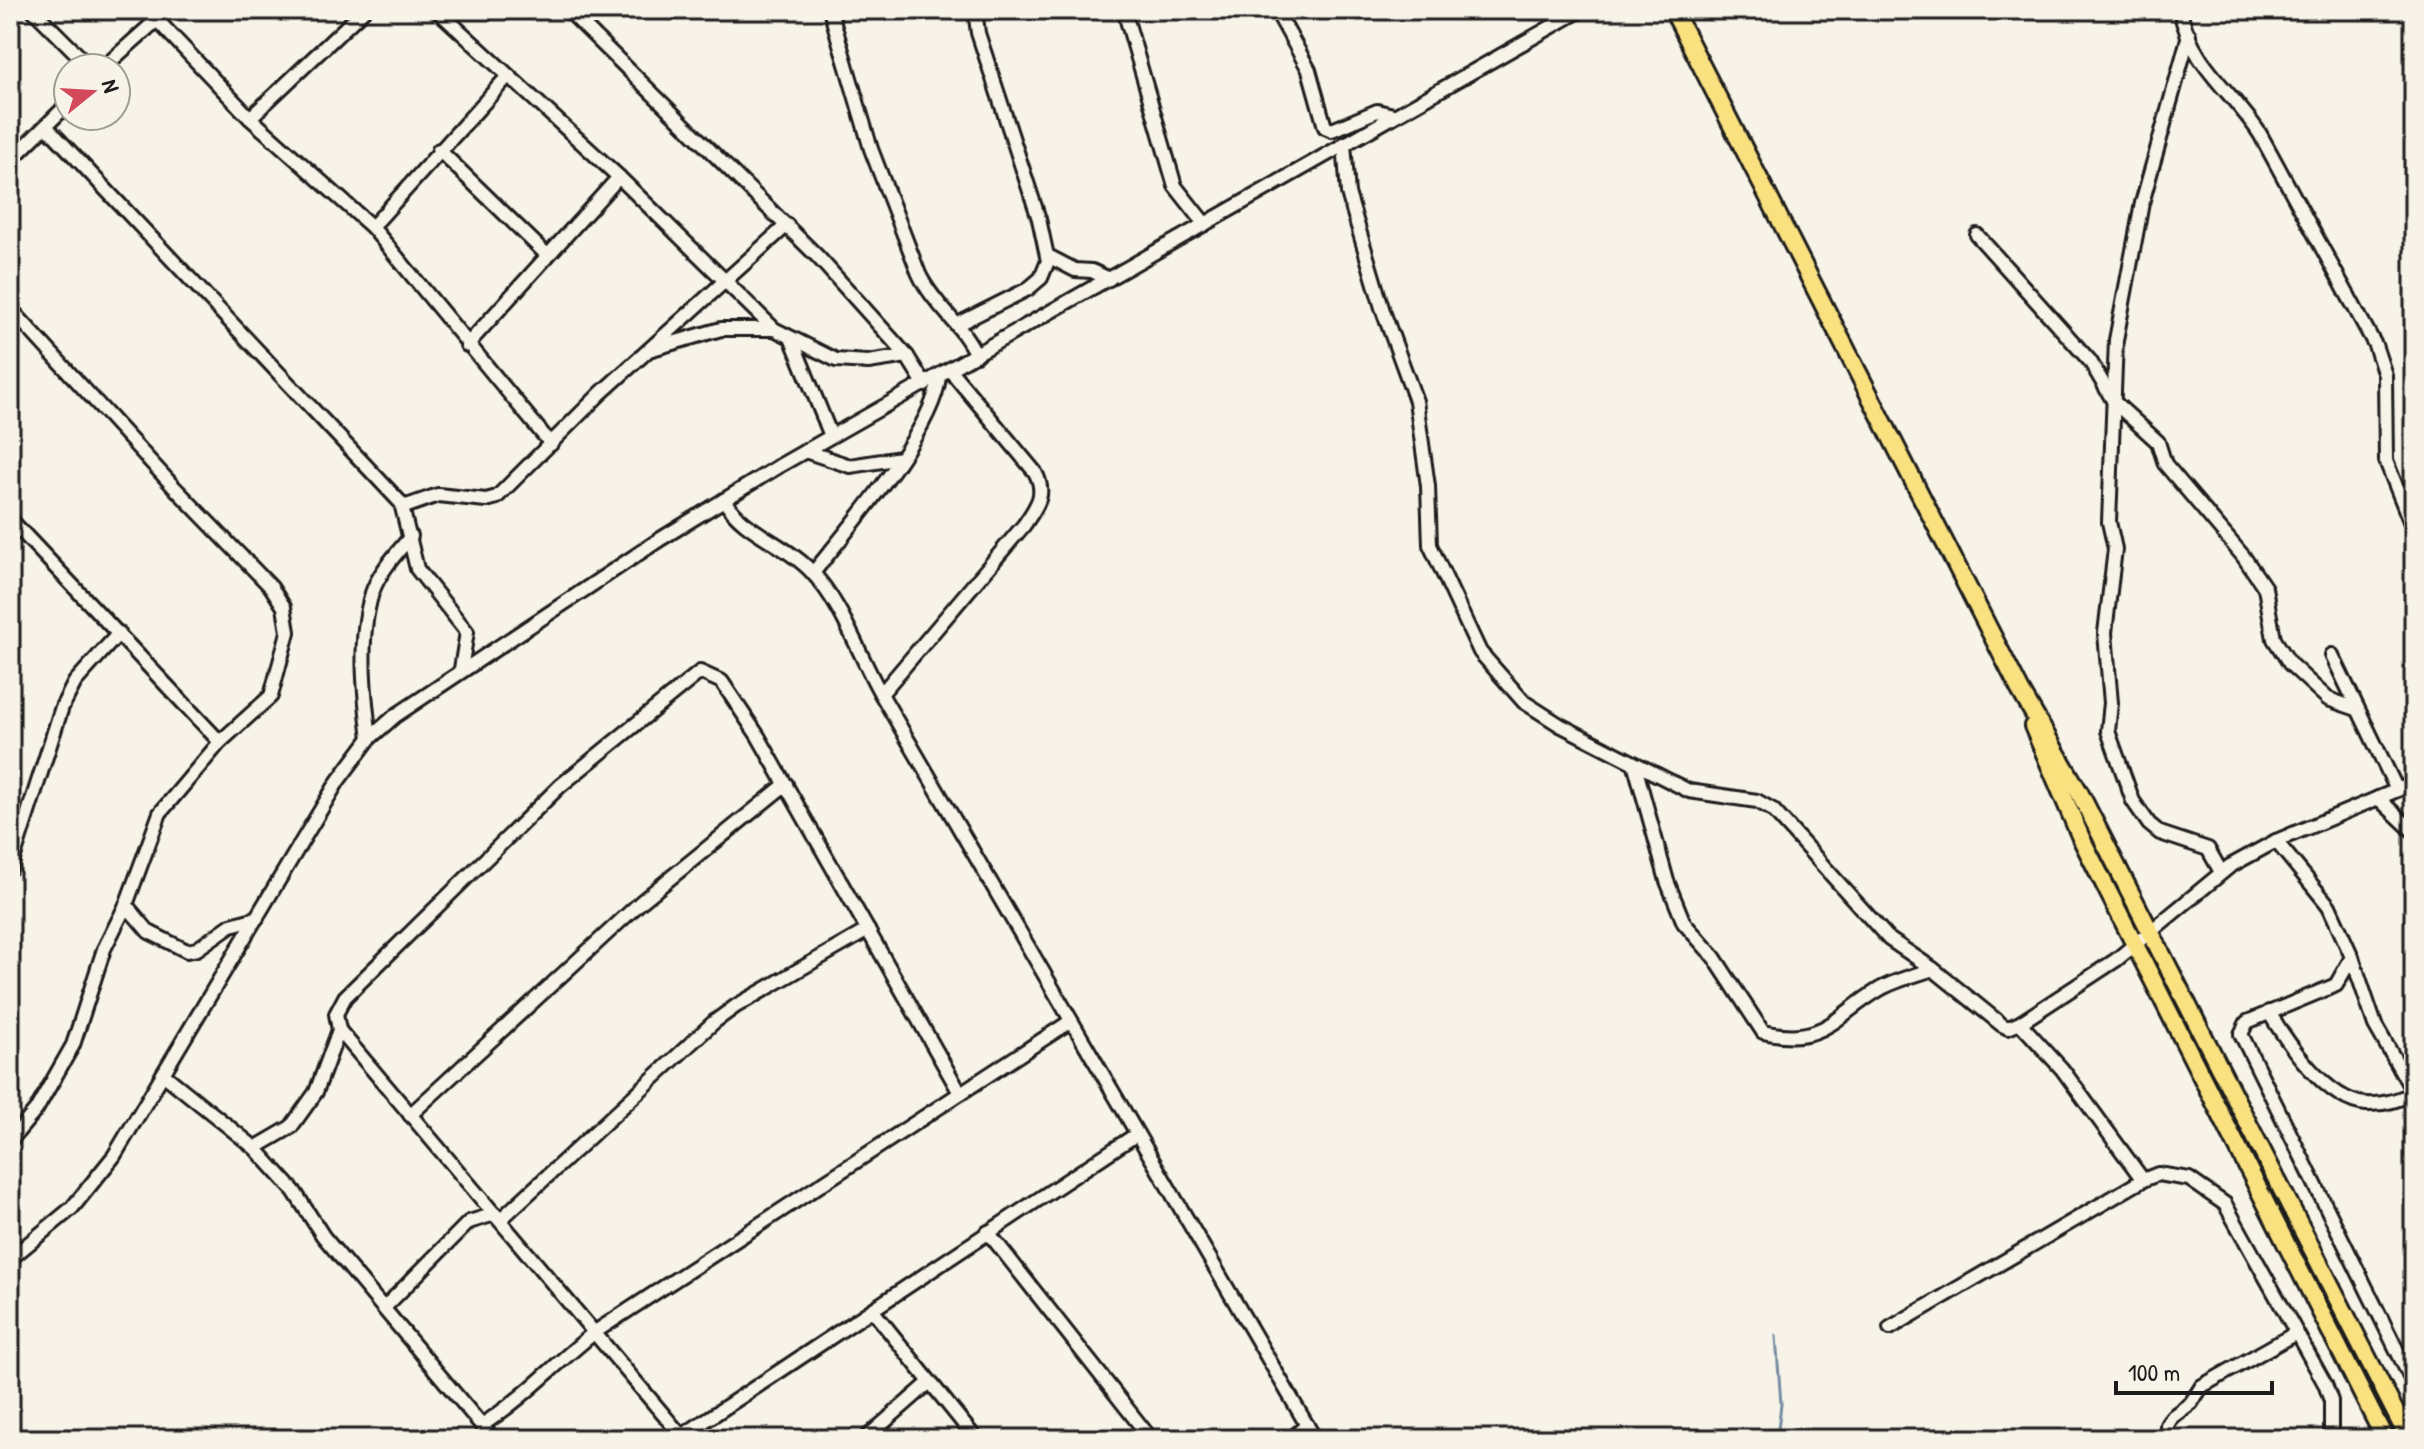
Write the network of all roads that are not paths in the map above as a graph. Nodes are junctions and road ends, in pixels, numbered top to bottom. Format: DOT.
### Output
graph roads {
  1 [pos="33,10"];
  2 [pos="168,10"];
  3 [pos="364,10"];
  4 [pos="437,10"];
  5 [pos="568,10"];
  6 [pos="830,10"];
  7 [pos="975,10"];
  8 [pos="1124,10"];
  9 [pos="1276,10"];
  10 [pos="1581,10"];
  11 [pos="1673,10"];
  12 [pos="2180,10"];
  13 [pos="157,20"];
  14 [pos="2189,35"];
  15 [pos="75,52"];
  16 [pos="121,52"];
  17 [pos="508,76"];
  18 [pos="1393,115"];
  19 [pos="250,118"];
  20 [pos="52,122"];
  21 [pos="47,127"];
  22 [pos="1344,144"];
  23 [pos="439,150"];
  24 [pos="10,161"];
  25 [pos="619,177"];
  26 [pos="1205,224"];
  27 [pos="787,225"];
  28 [pos="372,227"];
  29 [pos="1977,235"];
  30 [pos="546,254"];
  31 [pos="1048,256"];
  32 [pos="1109,279"];
  33 [pos="727,283"];
  34 [pos="10,308"];
  35 [pos="958,324"];
  36 [pos="774,329"];
  37 [pos="792,340"];
  38 [pos="467,345"];
  39 [pos="648,350"];
  40 [pos="976,355"];
  41 [pos="907,356"];
  42 [pos="945,373"];
  43 [pos="925,385"];
  44 [pos="2114,402"];
  45 [pos="831,436"];
  46 [pos="551,444"];
  47 [pos="805,451"];
  48 [pos="901,458"];
  49 [pos="724,500"];
  50 [pos="404,507"];
  51 [pos="10,519"];
  52 [pos="2414,531"];
  53 [pos="411,536"];
  54 [pos="813,573"];
  55 [pos="119,633"];
  56 [pos="2332,655"];
  57 [pos="461,669"];
  58 [pos="2020,690"];
  59 [pos="881,694"];
  60 [pos="2357,709"];
  61 [pos="370,738"];
  62 [pos="220,742"];
  63 [pos="1635,766"];
  64 [pos="2414,783"];
  65 [pos="786,784"];
  66 [pos="2397,790"];
  67 [pos="2378,798"];
  68 [pos="2414,832"];
  69 [pos="2276,841"];
  70 [pos="10,869"];
  71 [pos="2221,872"];
  72 [pos="126,905"];
  73 [pos="257,918"];
  74 [pos="868,930"];
  75 [pos="2149,930"];
  76 [pos="2133,943"];
  77 [pos="2352,957"];
  78 [pos="1933,969"];
  79 [pos="2269,1012"];
  80 [pos="1071,1021"];
  81 [pos="2020,1023"];
  82 [pos="339,1030"];
  83 [pos="163,1074"];
  84 [pos="960,1093"];
  85 [pos="410,1115"];
  86 [pos="1137,1134"];
  87 [pos="10,1141"];
  88 [pos="255,1148"];
  89 [pos="2143,1180"];
  90 [pos="497,1217"];
  91 [pos="988,1232"];
  92 [pos="10,1259"];
  93 [pos="384,1308"];
  94 [pos="873,1311"];
  95 [pos="1890,1328"];
  96 [pos="595,1332"];
  97 [pos="2296,1333"];
  98 [pos="930,1382"];
  99 [pos="2414,1385"];
  100 [pos="482,1425"];
  101 [pos="1307,1425"];
  102 [pos="2331,1433"];
  103 [pos="683,1437"];
  104 [pos="493,1439"];
  105 [pos="865,1439"];
  106 [pos="976,1439"];
  107 [pos="1151,1439"];
  108 [pos="1291,1439"];
  109 [pos="1315,1439"];
  110 [pos="2168,1439"];
  111 [pos="2385,1439"];
  112 [pos="2409,1439"];
  1 -- 15 [label="street"];
  2 -- 13 [label="street"];
  3 -- 19 [label="street"];
  4 -- 17 [label="street"];
  5 -- 27 [label="street"];
  6 -- 35 [label="street"];
  7 -- 31 [label="street"];
  8 -- 26 [label="street"];
  9 -- 18 [label="street"];
  10 -- 18 [label="street"];
  11 -- 58 [label="main road"];
  12 -- 14 [label="street"];
  13 -- 16 [label="street"];
  13 -- 19 [label="street"];
  14 -- 44 [label="street"];
  14 -- 52 [label="street"];
  17 -- 23 [label="street"];
  17 -- 25 [label="street"];
  18 -- 22 [label="street"];
  19 -- 28 [label="street"];
  20 -- 21 [label="street"];
  21 -- 24 [label="street"];
  21 -- 50 [label="street"];
  22 -- 26 [label="street"];
  22 -- 63 [label="street"];
  23 -- 28 [label="street"];
  23 -- 30 [label="street"];
  25 -- 30 [label="street"];
  25 -- 33 [label="street"];
  26 -- 32 [label="street"];
  27 -- 33 [label="street"];
  27 -- 41 [label="street"];
  28 -- 38 [label="street"];
  29 -- 44 [label="street"];
  30 -- 38 [label="street"];
  31 -- 32 [label="street"];
  31 -- 35 [label="street"];
  32 -- 40 [label="street"];
  33 -- 36 [label="street"];
  33 -- 39 [label="street"];
  34 -- 62 [label="street"];
  35 -- 40 [label="street"];
  36 -- 37 [label="street"];
  36 -- 39 [label="street"];
  37 -- 41 [label="street"];
  37 -- 45 [label="street"];
  38 -- 46 [label="street"];
  39 -- 46 [label="street"];
  40 -- 42 [label="street"];
  41 -- 43 [label="street"];
  42 -- 43 [label="street"];
  42 -- 48 [label="street"];
  42 -- 59 [label="street"];
  43 -- 45 [label="street"];
  44 -- 60 [label="street"];
  44 -- 71 [label="street"];
  45 -- 47 [label="street"];
  46 -- 50 [label="street"];
  47 -- 48 [label="street"];
  47 -- 49 [label="street"];
  48 -- 54 [label="street"];
  49 -- 54 [label="street"];
  49 -- 57 [label="street"];
  50 -- 53 [label="street"];
  51 -- 55 [label="street"];
  53 -- 57 [label="street"];
  53 -- 61 [label="street"];
  54 -- 59 [label="street"];
  55 -- 62 [label="street"];
  55 -- 70 [label="street"];
  56 -- 60 [label="street"];
  57 -- 61 [label="street"];
  58 -- 75 [label="main road"];
  58 -- 76 [label="main road"];
  59 -- 80 [label="street"];
  60 -- 66 [label="street"];
  61 -- 73 [label="street"];
  62 -- 72 [label="street"];
  63 -- 78 [label="street"];
  63 -- 78 [label="street"];
  64 -- 66 [label="street"];
  65 -- 74 [label="street"];
  65 -- 82 [label="street"];
  65 -- 85 [label="street"];
  66 -- 67 [label="street"];
  67 -- 68 [label="street"];
  67 -- 69 [label="street"];
  69 -- 71 [label="street"];
  69 -- 77 [label="street"];
  71 -- 75 [label="street"];
  72 -- 73 [label="street"];
  72 -- 87 [label="street"];
  73 -- 83 [label="street"];
  74 -- 84 [label="street"];
  74 -- 90 [label="street"];
  75 -- 76 [label="street"];
  75 -- 112 [label="main road"];
  76 -- 81 [label="street"];
  76 -- 111 [label="main road"];
  77 -- 79 [label="street"];
  77 -- 79 [label="street"];
  78 -- 81 [label="street"];
  79 -- 99 [label="street"];
  80 -- 84 [label="street"];
  80 -- 86 [label="street"];
  81 -- 89 [label="street"];
  82 -- 85 [label="street"];
  82 -- 88 [label="street"];
  83 -- 88 [label="street"];
  83 -- 92 [label="street"];
  84 -- 96 [label="street"];
  85 -- 90 [label="street"];
  86 -- 91 [label="street"];
  86 -- 101 [label="street"];
  88 -- 93 [label="street"];
  89 -- 95 [label="street"];
  89 -- 97 [label="street"];
  90 -- 93 [label="street"];
  90 -- 96 [label="street"];
  91 -- 94 [label="street"];
  91 -- 107 [label="street"];
  93 -- 100 [label="street"];
  94 -- 98 [label="street"];
  94 -- 103 [label="street"];
  96 -- 100 [label="street"];
  96 -- 103 [label="street"];
  97 -- 102 [label="street"];
  97 -- 110 [label="street"];
  98 -- 105 [label="street"];
  98 -- 106 [label="street"];
  100 -- 104 [label="street"];
  101 -- 108 [label="street"];
  101 -- 109 [label="street"];
}
